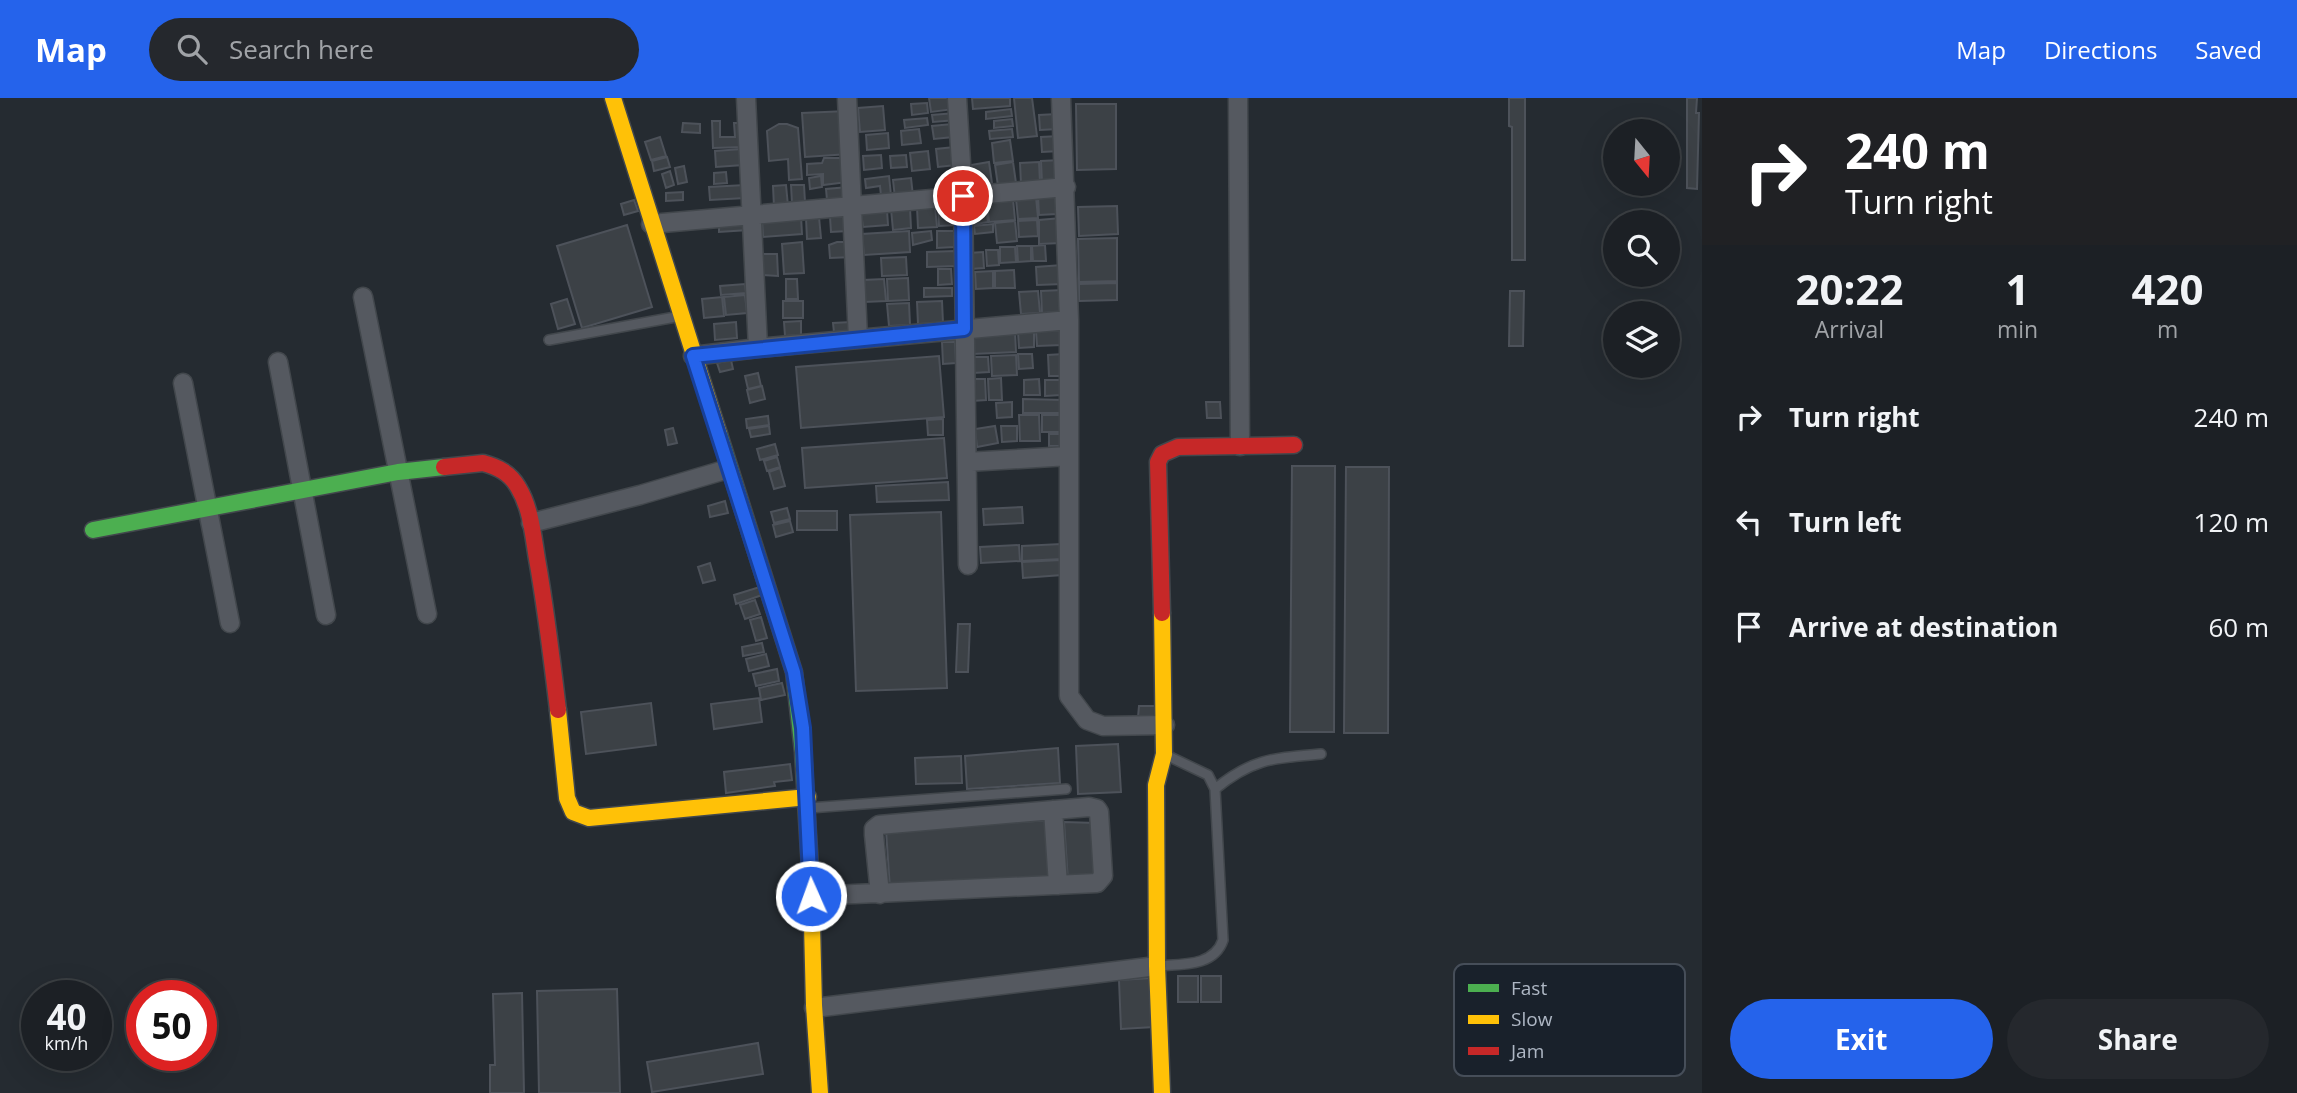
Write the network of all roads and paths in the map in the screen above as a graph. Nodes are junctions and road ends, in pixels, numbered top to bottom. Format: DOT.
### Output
graph roads {
  1 [pos="613,98"];
  2 [pos="746,98"];
  3 [pos="846,98"];
  4 [pos="957,98"];
  5 [pos="1061,98"];
  6 [pos="1238,98"];
  7 [pos="1066,187"];
  8 [pos="963,196"];
  9 [pos="852,205"];
  10 [pos="750,215"];
  11 [pos="652,224"];
  12 [pos="363,297"];
  13 [pos="681,316"];
  14 [pos="1069,320"];
  15 [pos="964,329"];
  16 [pos="858,339"];
  17 [pos="549,340"];
  18 [pos="758,348"];
  19 [pos="693,356"];
  20 [pos="278,362"];
  21 [pos="183,383"];
  22 [pos="1294,444"];
  23 [pos="1240,446"];
  24 [pos="1069,456"];
  25 [pos="967,461"];
  26 [pos="729,469"];
  27 [pos="398,472"];
  28 [pos="302,490"];
  29 [pos="207,508"];
  30 [pos="531,523"];
  31 [pos="93,530"];
  32 [pos="968,565"];
  33 [pos="427,614"];
  34 [pos="326,615"];
  35 [pos="230,623"];
  36 [pos="1165,725"];
  37 [pos="1164,754"];
  38 [pos="1321,754"];
  39 [pos="1066,789"];
  40 [pos="1215,789"];
  41 [pos="808,802"];
  42 [pos="1053,810"];
  43 [pos="1058,885"];
  44 [pos="880,894"];
  45 [pos="811,896"];
  46 [pos="1157,966"];
  47 [pos="814,1008"];
  48 [pos="820,1093"];
  49 [pos="1162,1093"];
  1 -- 11 [label="street"];
  2 -- 10 [label="street"];
  3 -- 9 [label="street"];
  4 -- 8 [label="street"];
  5 -- 7 [label="street"];
  6 -- 23 [label="street"];
  7 -- 8 [label="street"];
  7 -- 14 [label="street"];
  8 -- 9 [label="street"];
  8 -- 15 [label="street"];
  9 -- 10 [label="street"];
  9 -- 16 [label="street"];
  10 -- 11 [label="street"];
  10 -- 18 [label="street"];
  11 -- 13 [label="street"];
  12 -- 27 [label="street"];
  13 -- 17 [label="lane"];
  13 -- 19 [label="street"];
  14 -- 15 [label="street"];
  14 -- 24 [label="street"];
  15 -- 16 [label="street"];
  15 -- 25 [label="street"];
  16 -- 18 [label="street"];
  18 -- 19 [label="street"];
  19 -- 26 [label="street"];
  20 -- 28 [label="street"];
  21 -- 29 [label="street"];
  22 -- 23 [label="street"];
  23 -- 36 [label="street"];
  24 -- 25 [label="street"];
  24 -- 36 [label="street"];
  25 -- 32 [label="street"];
  26 -- 30 [label="street"];
  26 -- 41 [label="street"];
  27 -- 28 [label="street"];
  27 -- 30 [label="street"];
  27 -- 33 [label="street"];
  28 -- 29 [label="street"];
  28 -- 34 [label="street"];
  29 -- 31 [label="street"];
  29 -- 35 [label="street"];
  30 -- 41 [label="street"];
  36 -- 37 [label="street"];
  37 -- 40 [label="lane"];
  37 -- 46 [label="street"];
  38 -- 40 [label="lane"];
  39 -- 41 [label="lane"];
  40 -- 46 [label="lane"];
  41 -- 45 [label="street"];
  42 -- 43 [label="street"];
  42 -- 43 [label="street"];
  42 -- 44 [label="street"];
  43 -- 44 [label="street"];
  44 -- 45 [label="street"];
  45 -- 47 [label="street"];
  46 -- 47 [label="street"];
  46 -- 49 [label="street"];
  47 -- 48 [label="street"];
}
